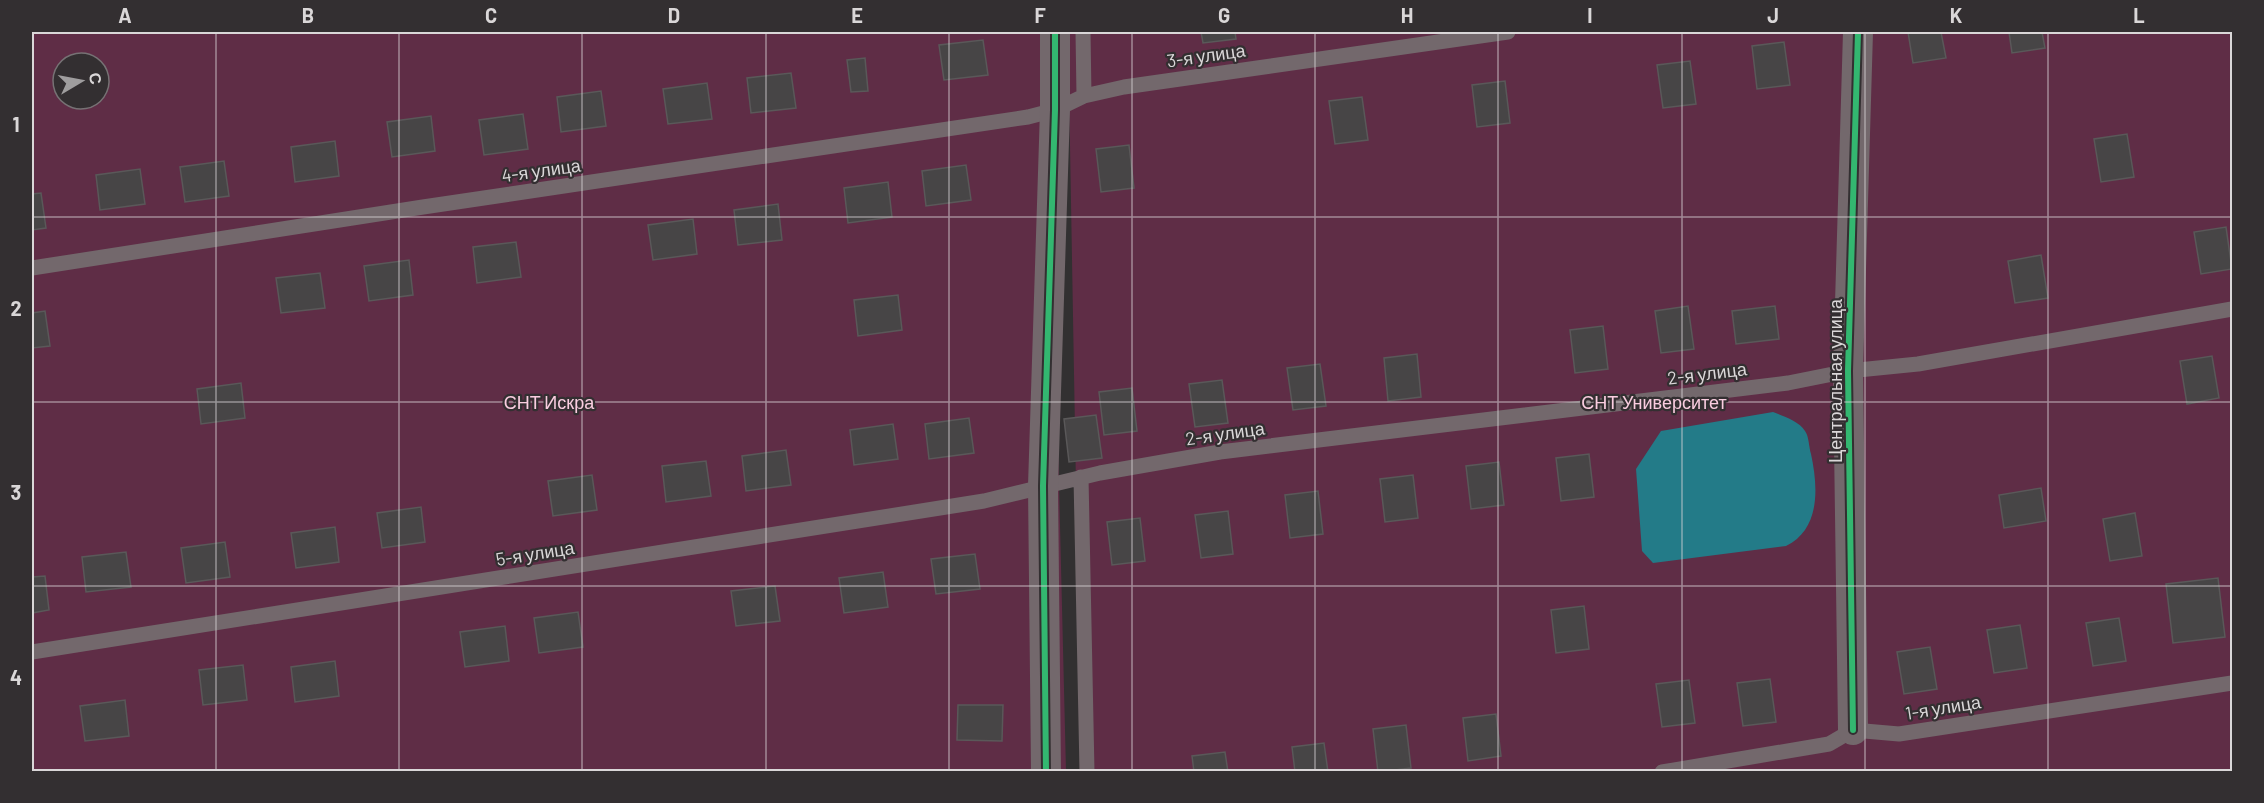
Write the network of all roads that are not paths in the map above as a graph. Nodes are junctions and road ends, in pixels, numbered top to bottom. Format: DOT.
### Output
graph roads {
  1 [pos="1055,32"];
  2 [pos="1083,32"];
  3 [pos="1508,32"];
  4 [pos="1858,32"];
  5 [pos="1084,96"];
  6 [pos="1055,110"];
  7 [pos="32,268"];
  8 [pos="2232,309"];
  9 [pos="1848,371"];
  10 [pos="1081,477"];
  11 [pos="1043,486"];
  12 [pos="32,652"];
  13 [pos="2232,683"];
  14 [pos="1853,730"];
  15 [pos="1046,771"];
  16 [pos="1087,771"];
  17 [pos="1662,771"];
  1 -- 6 [label="street"];
  2 -- 5 [label="lane"];
  3 -- 5 [label="lane, 3-я улица"];
  4 -- 9 [label="street, Центральная улица"];
  5 -- 6 [label="lane, 3-я улица"];
  6 -- 7 [label="lane, 4-я улица"];
  6 -- 11 [label="street"];
  8 -- 9 [label="lane, 2-я улица"];
  9 -- 10 [label="lane, 2-я улица"];
  9 -- 14 [label="street, Центральная улица"];
  10 -- 11 [label="lane, 2-я улица"];
  10 -- 16 [label="lane"];
  11 -- 12 [label="lane, 5-я улица"];
  11 -- 15 [label="street"];
  13 -- 14 [label="lane, 1-я улица"];
  14 -- 17 [label="lane"];
}
